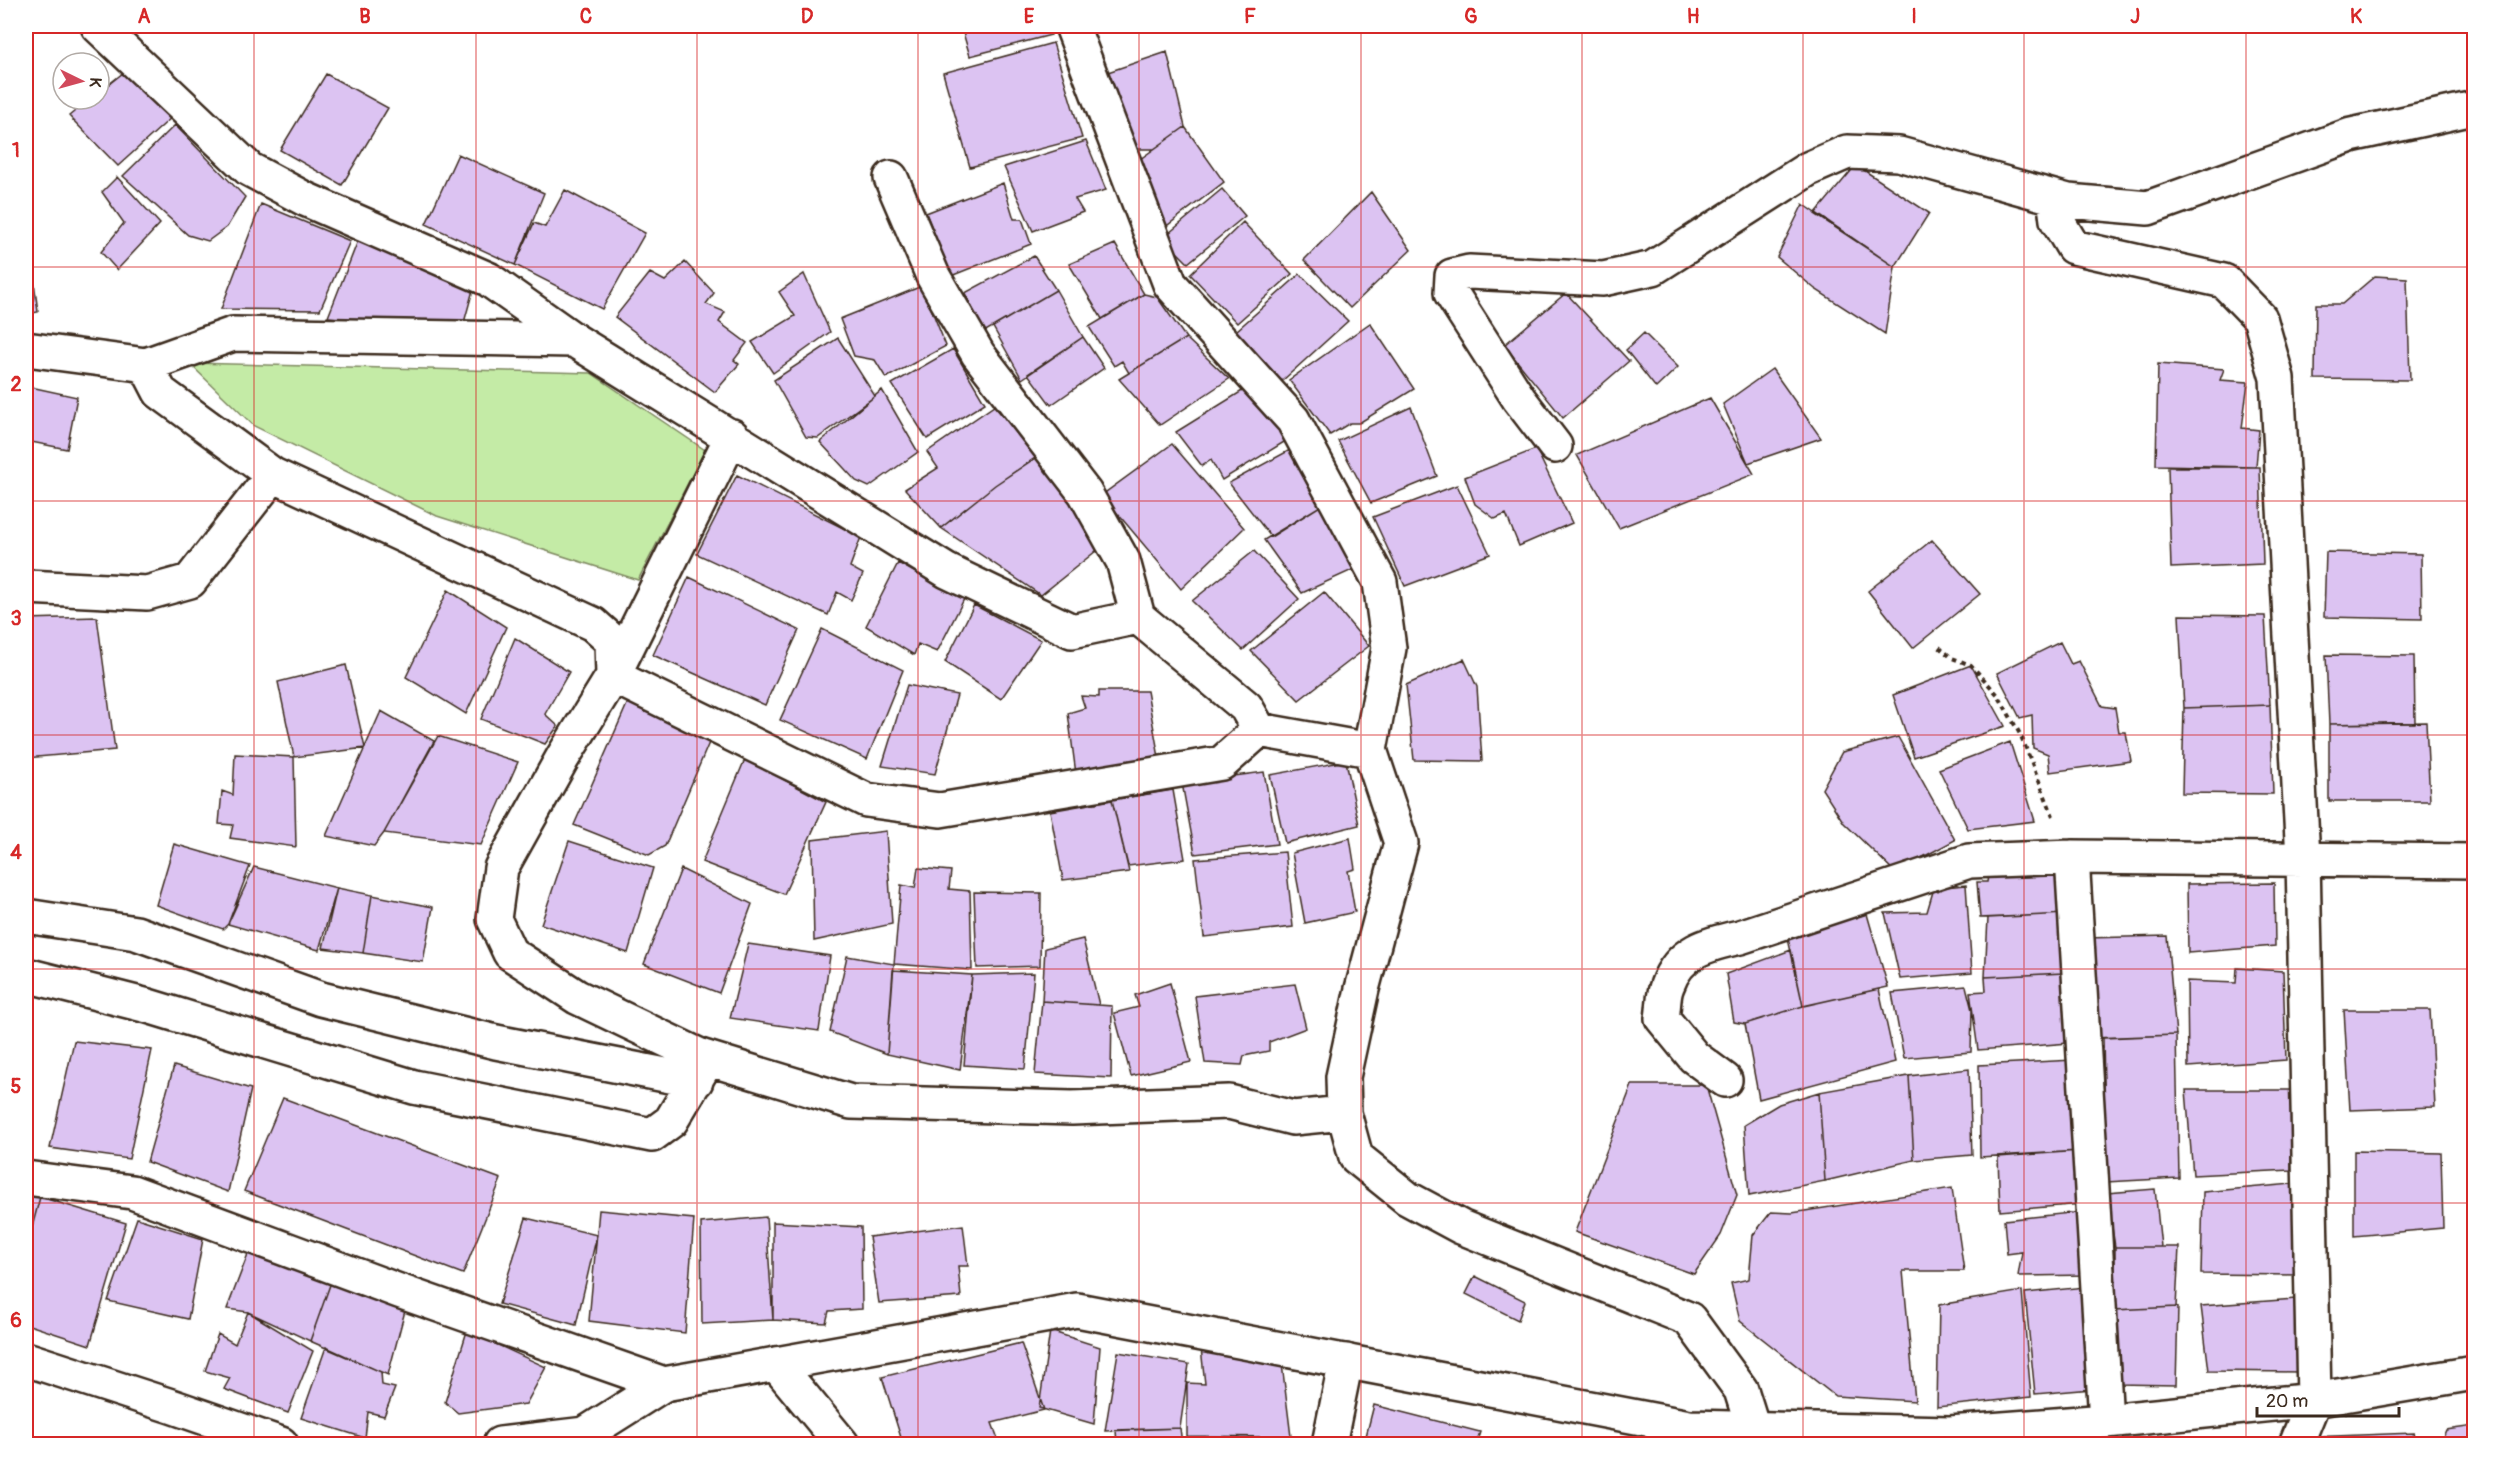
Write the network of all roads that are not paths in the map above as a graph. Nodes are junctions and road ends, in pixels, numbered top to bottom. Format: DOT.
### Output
graph roads {
  1 [pos="98,26"];
  2 [pos="1072,26"];
  3 [pos="2475,108"];
  4 [pos="891,178"];
  5 [pos="2054,197"];
  6 [pos="574,340"];
  7 [pos="26,349"];
  8 [pos="146,365"];
  9 [pos="732,436"];
  10 [pos="1555,446"];
  11 [pos="273,475"];
  12 [pos="26,587"];
  13 [pos="1138,617"];
  14 [pos="613,676"];
  15 [pos="1259,730"];
  16 [pos="1370,750"];
  17 [pos="2072,857"];
  18 [pos="2303,858"];
  19 [pos="2475,861"];
  20 [pos="26,916"];
  21 [pos="26,975"];
  22 [pos="702,1070"];
  23 [pos="1725,1080"];
  24 [pos="1344,1113"];
  25 [pos="26,1178"];
  26 [pos="26,1359"];
  27 [pos="1346,1361"];
  28 [pos="776,1364"];
  29 [pos="2475,1373"];
  30 [pos="663,1384"];
  31 [pos="2314,1400"];
  32 [pos="2106,1421"];
  33 [pos="1753,1428"];
  34 [pos="1687,1436"];
  35 [pos="1950,1439"];
  36 [pos="282,1444"];
  37 [pos="500,1444"];
  38 [pos="842,1444"];
  39 [pos="1329,1444"];
  40 [pos="2296,1444"];
  1 -- 6 [label="street"];
  2 -- 16 [label="street"];
  3 -- 5 [label="street"];
  4 -- 13 [label="street"];
  5 -- 10 [label="street"];
  5 -- 18 [label="street"];
  6 -- 8 [label="street"];
  6 -- 9 [label="street"];
  7 -- 8 [label="street"];
  8 -- 11 [label="street"];
  9 -- 13 [label="street"];
  9 -- 14 [label="street"];
  11 -- 12 [label="street"];
  11 -- 14 [label="street"];
  13 -- 15 [label="street"];
  14 -- 15 [label="street"];
  14 -- 22 [label="street"];
  15 -- 16 [label="street"];
  16 -- 24 [label="street"];
  17 -- 18 [label="street"];
  17 -- 23 [label="street"];
  17 -- 32 [label="street"];
  18 -- 19 [label="street"];
  18 -- 31 [label="street"];
  20 -- 22 [label="street"];
  21 -- 22 [label="street"];
  22 -- 24 [label="street"];
  24 -- 33 [label="street"];
  25 -- 30 [label="street"];
  26 -- 36 [label="street"];
  27 -- 28 [label="street"];
  27 -- 34 [label="street"];
  27 -- 39 [label="street"];
  28 -- 30 [label="street"];
  28 -- 38 [label="street"];
  29 -- 31 [label="street"];
  30 -- 37 [label="street"];
  31 -- 32 [label="street"];
  31 -- 40 [label="street"];
  32 -- 35 [label="street"];
  33 -- 34 [label="street"];
  33 -- 35 [label="street"];
}
